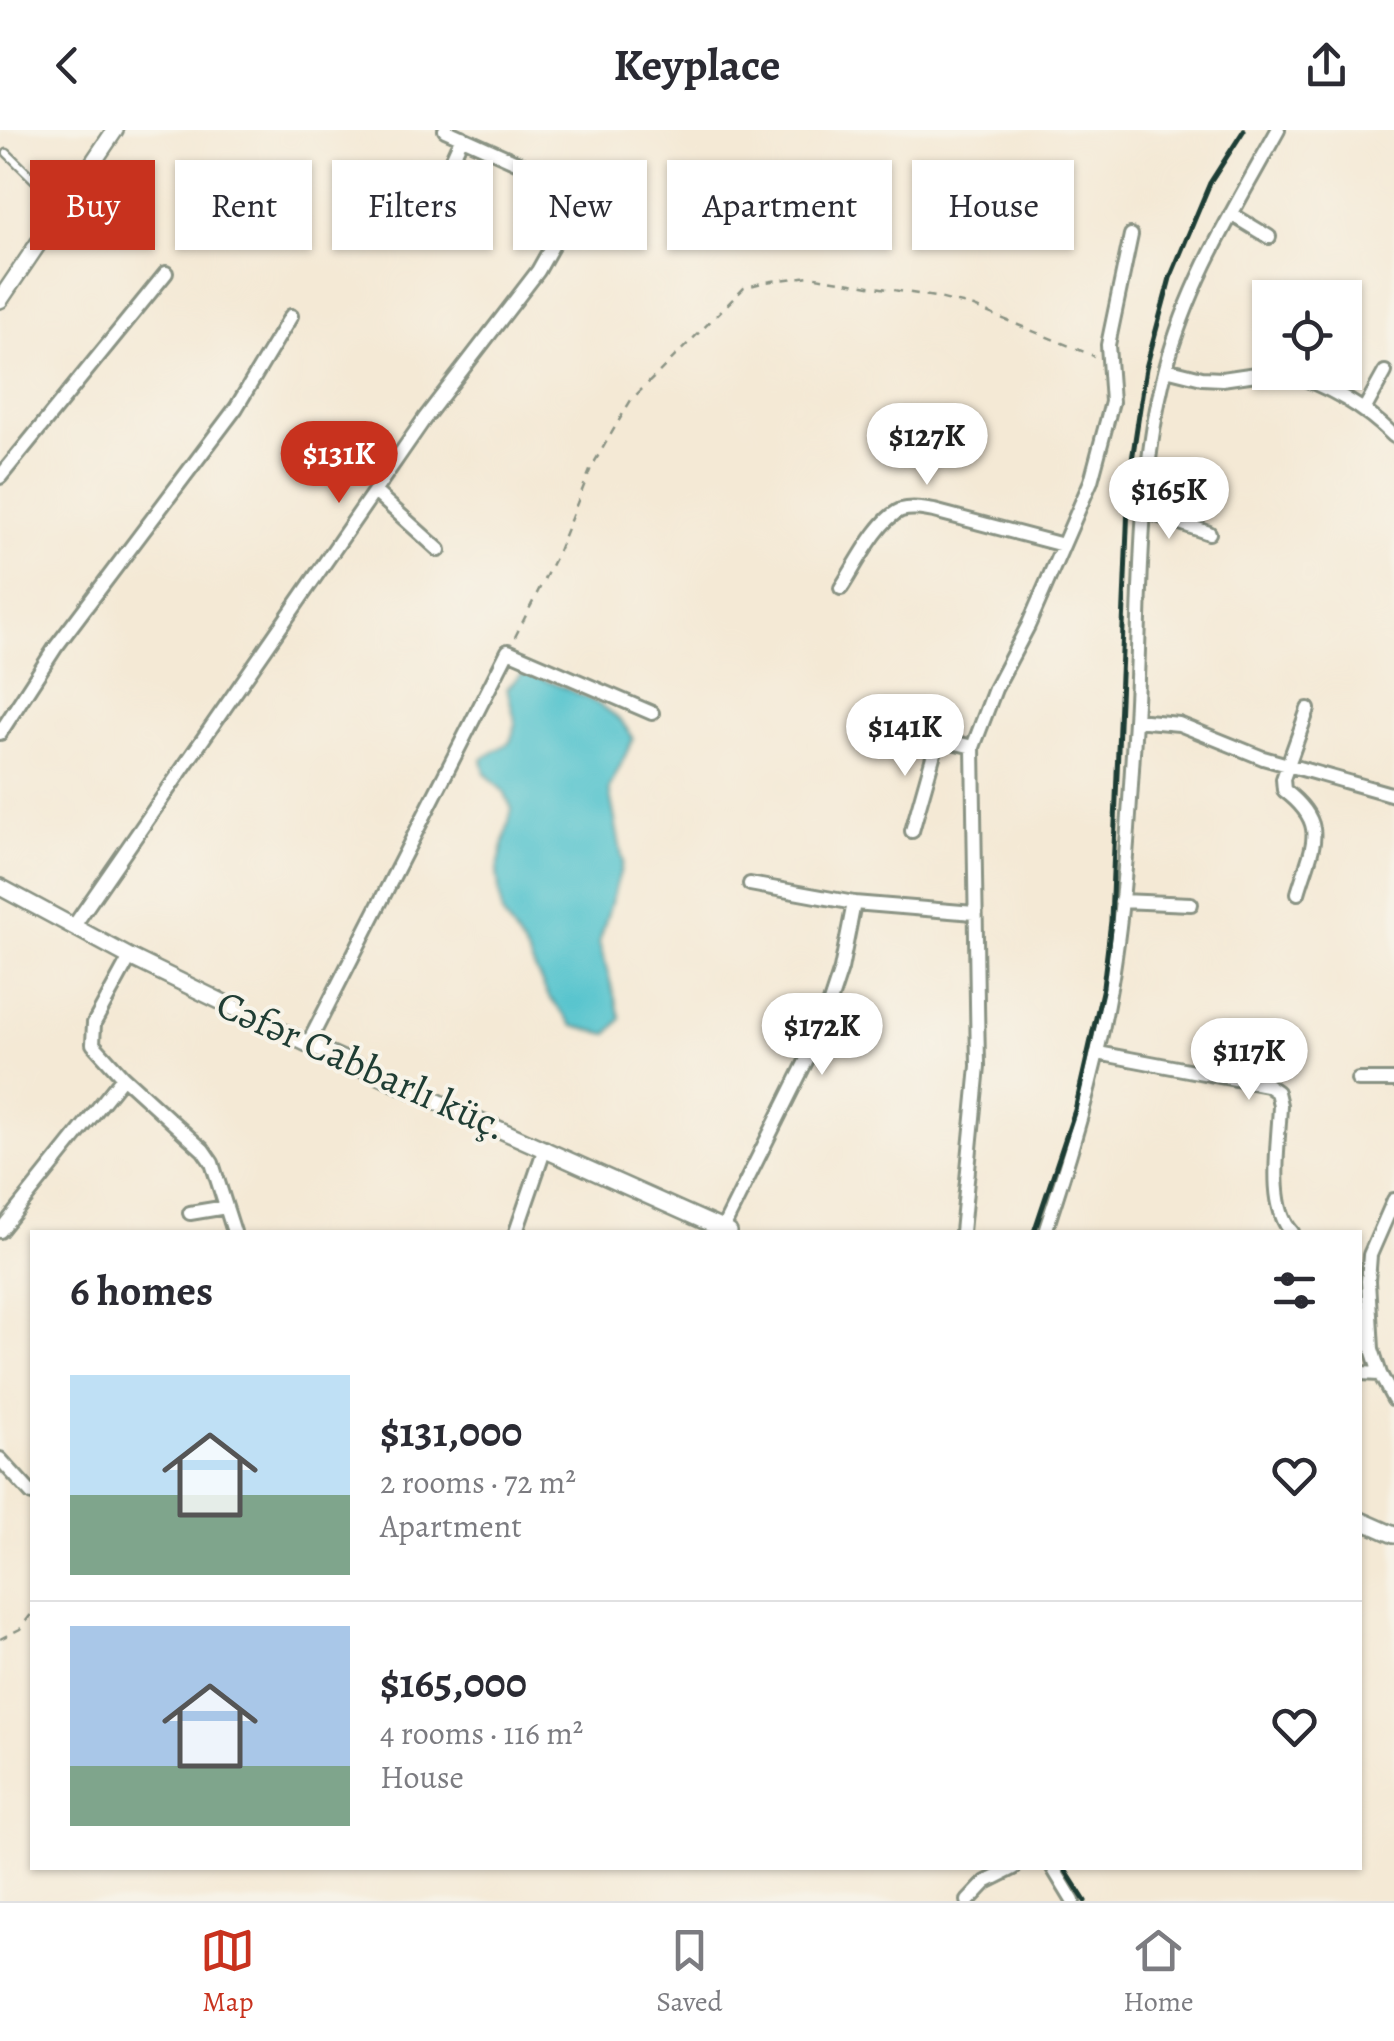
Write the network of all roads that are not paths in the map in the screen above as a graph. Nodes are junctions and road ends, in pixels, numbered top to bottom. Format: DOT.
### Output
graph roads {
  1 [pos="115,130"];
  2 [pos="445,130"];
  3 [pos="1278,130"];
  4 [pos="462,137"];
  5 [pos="7,152"];
  6 [pos="95,160"];
  7 [pos="451,160"];
  8 [pos="30,175"];
  9 [pos="1232,214"];
  10 [pos="1130,235"];
  11 [pos="1269,236"];
  12 [pos="34,250"];
  13 [pos="166,273"];
  14 [pos="0,300"];
  15 [pos="291,316"];
  16 [pos="1166,369"];
  17 [pos="1384,372"];
  18 [pos="1252,375"];
  19 [pos="1327,390"];
  20 [pos="1364,410"];
  21 [pos="1394,436"];
  22 [pos="0,477"];
  23 [pos="375,492"];
  24 [pos="1143,510"];
  25 [pos="1208,533"];
  26 [pos="1064,544"];
  27 [pos="440,550"];
  28 [pos="841,588"];
  29 [pos="1308,709"];
  30 [pos="652,713"];
  31 [pos="1135,720"];
  32 [pos="0,732"];
  33 [pos="910,732"];
  34 [pos="938,738"];
  35 [pos="973,747"];
  36 [pos="1290,764"];
  37 [pos="1394,794"];
  38 [pos="912,831"];
  39 [pos="750,884"];
  40 [pos="0,887"];
  41 [pos="1298,893"];
  42 [pos="1121,901"];
  43 [pos="854,902"];
  44 [pos="1191,904"];
  45 [pos="974,913"];
  46 [pos="73,927"];
  47 [pos="130,956"];
  48 [pos="308,1044"];
  49 [pos="1098,1053"];
  50 [pos="123,1077"];
  51 [pos="1358,1080"];
  52 [pos="1394,1080"];
  53 [pos="545,1148"];
  54 [pos="1394,1200"];
  55 [pos="226,1208"];
  56 [pos="190,1213"];
  57 [pos="233,1230"];
  58 [pos="517,1230"];
  59 [pos="724,1230"];
  60 [pos="726,1230"];
  61 [pos="962,1230"];
  62 [pos="1046,1230"];
  63 [pos="1290,1230"];
  64 [pos="0,1231"];
  65 [pos="1365,1252"];
  66 [pos="1362,1373"];
  67 [pos="1380,1374"];
  68 [pos="1394,1400"];
  69 [pos="0,1459"];
  70 [pos="30,1492"];
  71 [pos="1362,1521"];
  72 [pos="1394,1536"];
  73 [pos="1010,1870"];
  74 [pos="1054,1870"];
  75 [pos="968,1901"];
  76 [pos="1072,1901"];
  1 -- 6 [label="street"];
  2 -- 4 [label="street"];
  3 -- 9 [label="street"];
  4 -- 7 [label="street"];
  4 -- 23 [label="street"];
  5 -- 8 [label="lane"];
  9 -- 11 [label="street"];
  9 -- 16 [label="street"];
  10 -- 26 [label="street"];
  12 -- 14 [label="street"];
  13 -- 22 [label="street"];
  15 -- 32 [label="street"];
  16 -- 18 [label="street"];
  16 -- 24 [label="street"];
  17 -- 20 [label="street"];
  19 -- 20 [label="street"];
  20 -- 21 [label="street"];
  23 -- 27 [label="street"];
  23 -- 46 [label="street"];
  24 -- 25 [label="street"];
  24 -- 31 [label="street"];
  26 -- 28 [label="street"];
  26 -- 35 [label="street"];
  29 -- 36 [label="street"];
  30 -- 48 [label="street"];
  31 -- 36 [label="street"];
  31 -- 42 [label="street"];
  33 -- 34 [label="street"];
  34 -- 35 [label="street"];
  34 -- 38 [label="street"];
  35 -- 45 [label="street"];
  36 -- 37 [label="street"];
  36 -- 41 [label="street"];
  39 -- 43 [label="street"];
  40 -- 46 [label="street, Cəfər Cabbarlı küç."];
  42 -- 44 [label="street"];
  42 -- 49 [label="street"];
  43 -- 45 [label="street"];
  43 -- 60 [label="street"];
  45 -- 61 [label="street"];
  46 -- 47 [label="street, Cəfər Cabbarlı küç."];
  47 -- 48 [label="street, Cəfər Cabbarlı küç."];
  47 -- 50 [label="street"];
  48 -- 53 [label="street, Cəfər Cabbarlı küç."];
  49 -- 62 [label="street"];
  49 -- 63 [label="street"];
  50 -- 55 [label="street"];
  50 -- 64 [label="street"];
  51 -- 52 [label="street"];
  53 -- 58 [label="street"];
  53 -- 59 [label="street, Cəfər Cabbarlı küç."];
  54 -- 65 [label="street"];
  55 -- 56 [label="street"];
  55 -- 57 [label="street"];
  65 -- 67 [label="street"];
  66 -- 67 [label="street"];
  67 -- 68 [label="street"];
  69 -- 70 [label="street"];
  71 -- 72 [label="street"];
  73 -- 75 [label="street"];
  74 -- 76 [label="street"];
}
